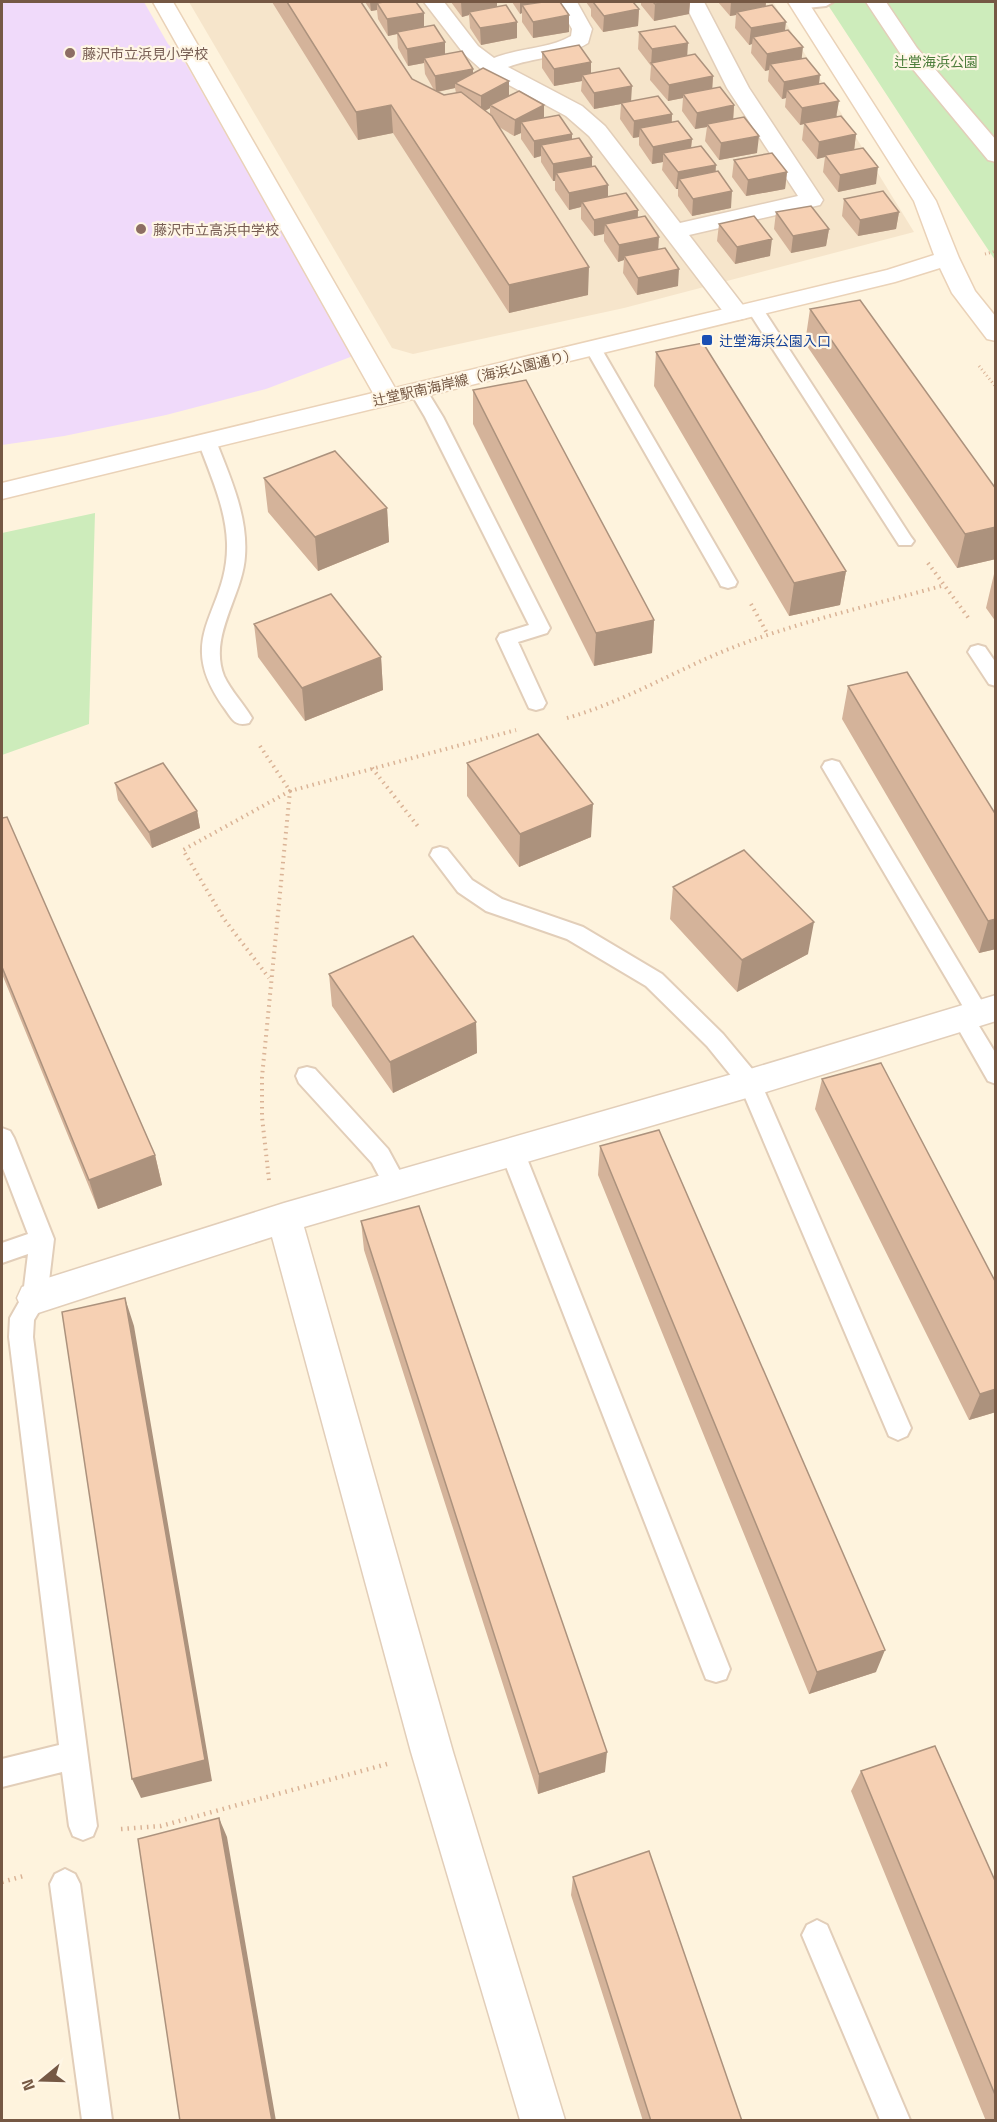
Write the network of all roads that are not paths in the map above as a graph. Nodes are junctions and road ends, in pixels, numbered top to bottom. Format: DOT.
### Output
graph roads {
  1 [pos="163,2"];
  2 [pos="434,2"];
  3 [pos="567,2"];
  4 [pos="694,2"];
  5 [pos="826,2"];
  6 [pos="876,2"];
  7 [pos="800,4"];
  8 [pos="491,66"];
  9 [pos="996,155"];
  10 [pos="674,231"];
  11 [pos="947,258"];
  12 [pos="746,311"];
  13 [pos="996,334"];
  14 [pos="593,348"];
  15 [pos="418,390"];
  16 [pos="388,397"];
  17 [pos="207,441"];
  18 [pos="2,490"];
  19 [pos="905,541"];
  20 [pos="728,582"];
  21 [pos="978,652"];
  22 [pos="996,678"];
  23 [pos="537,703"];
  24 [pos="242,718"];
  25 [pos="832,767"];
  26 [pos="440,855"];
  27 [pos="979,1013"];
  28 [pos="996,1075"];
  29 [pos="307,1076"];
  30 [pos="750,1083"];
  31 [pos="2,1138"];
  32 [pos="512,1151"];
  33 [pos="396,1186"];
  34 [pos="284,1218"];
  35 [pos="42,1239"];
  36 [pos="2,1253"];
  37 [pos="35,1298"];
  38 [pos="898,1428"];
  39 [pos="717,1669"];
  40 [pos="74,1755"];
  41 [pos="2,1773"];
  42 [pos="82,1826"];
  43 [pos="64,1884"];
  44 [pos="817,1935"];
  45 [pos="97,2121"];
  46 [pos="542,2121"];
  47 [pos="896,2121"];
  1 -- 16 [label="street"];
  2 -- 8 [label="street"];
  3 -- 8 [label="street"];
  4 -- 10 [label="street"];
  5 -- 7 [label="lane"];
  6 -- 9 [label="street"];
  7 -- 11 [label="street"];
  8 -- 10 [label="street"];
  10 -- 12 [label="street"];
  11 -- 12 [label="street, 辻堂駅南海岸線（海浜公園通り）"];
  11 -- 13 [label="street"];
  12 -- 14 [label="street, 辻堂駅南海岸線（海浜公園通り）"];
  12 -- 19 [label="lane"];
  14 -- 15 [label="street, 辻堂駅南海岸線（海浜公園通り）"];
  14 -- 20 [label="lane"];
  15 -- 16 [label="street, 辻堂駅南海岸線（海浜公園通り）"];
  15 -- 23 [label="lane"];
  16 -- 17 [label="street, 辻堂駅南海岸線（海浜公園通り）"];
  17 -- 18 [label="street, 辻堂駅南海岸線（海浜公園通り）"];
  17 -- 24 [label="lane"];
  21 -- 22 [label="lane"];
  25 -- 27 [label="lane"];
  26 -- 30 [label="lane"];
  27 -- 28 [label="lane"];
  27 -- 30 [label="street"];
  29 -- 33 [label="lane"];
  30 -- 32 [label="street"];
  30 -- 38 [label="lane"];
  31 -- 35 [label="lane"];
  32 -- 33 [label="street"];
  32 -- 39 [label="lane"];
  33 -- 34 [label="street"];
  34 -- 37 [label="street"];
  34 -- 46 [label="street"];
  35 -- 36 [label="lane"];
  35 -- 37 [label="lane"];
  37 -- 40 [label="lane"];
  40 -- 41 [label="lane"];
  40 -- 42 [label="lane"];
  43 -- 45 [label="lane"];
  44 -- 47 [label="lane"];
}
